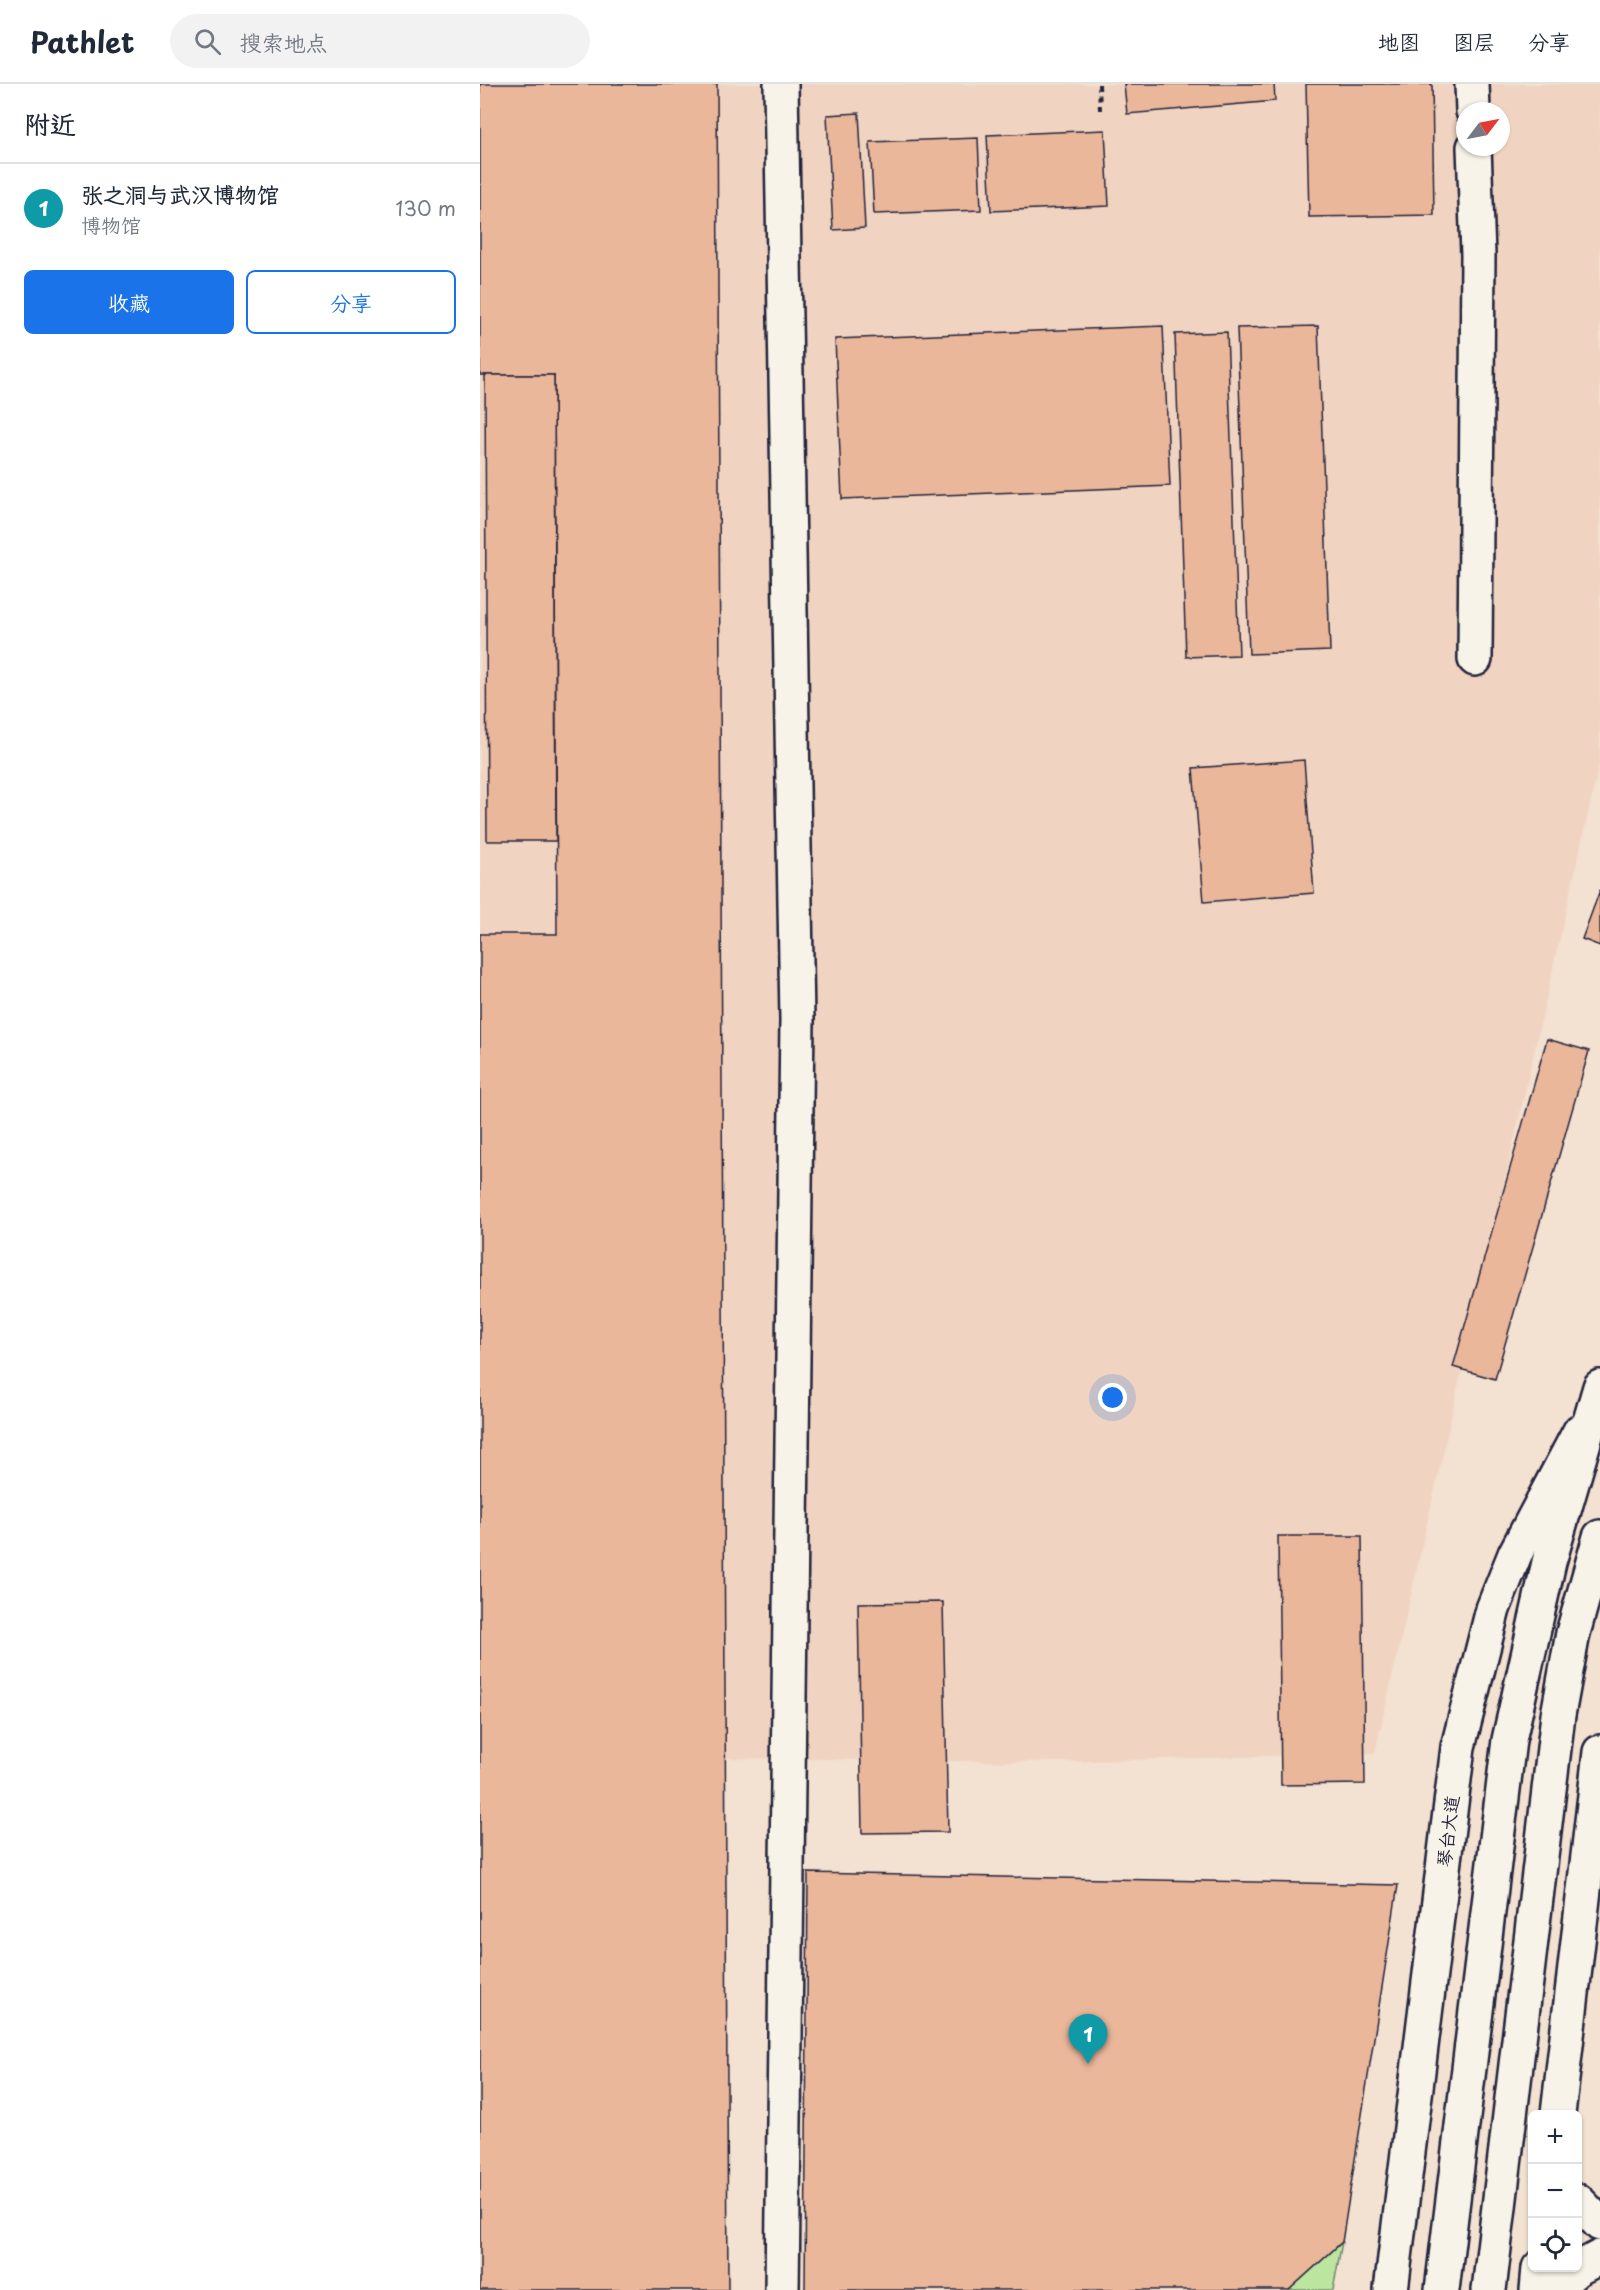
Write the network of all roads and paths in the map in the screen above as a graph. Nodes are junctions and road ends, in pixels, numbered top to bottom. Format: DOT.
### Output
graph roads {
  1 [pos="781,84"];
  2 [pos="1099,84"];
  3 [pos="1472,84"];
  4 [pos="1473,102"];
  5 [pos="1100,110"];
  6 [pos="1474,156"];
  7 [pos="1475,658"];
  8 [pos="1599,1392"];
  9 [pos="1600,1537"];
  10 [pos="1600,1752"];
  11 [pos="1559,2110"];
  12 [pos="1582,2205"];
  13 [pos="1600,2224"];
  14 [pos="1600,2257"];
  15 [pos="1539,2272"];
  16 [pos="782,2290"];
  17 [pos="1391,2290"];
  18 [pos="1442,2290"];
  19 [pos="1489,2290"];
  20 [pos="1537,2290"];
  21 [pos="1553,2290"];
  1 -- 16 [label="main road"];
  2 -- 5 [label="path"];
  3 -- 4 [label="main road"];
  6 -- 7 [label="main road"];
  8 -- 17 [label="main road, 琴台大道"];
  8 -- 18 [label="main road, 琴台大道"];
  9 -- 19 [label="main road"];
  10 -- 11 [label="main road"];
  12 -- 13 [label="main road"];
  14 -- 21 [label="main road"];
  15 -- 20 [label="main road"];
}
